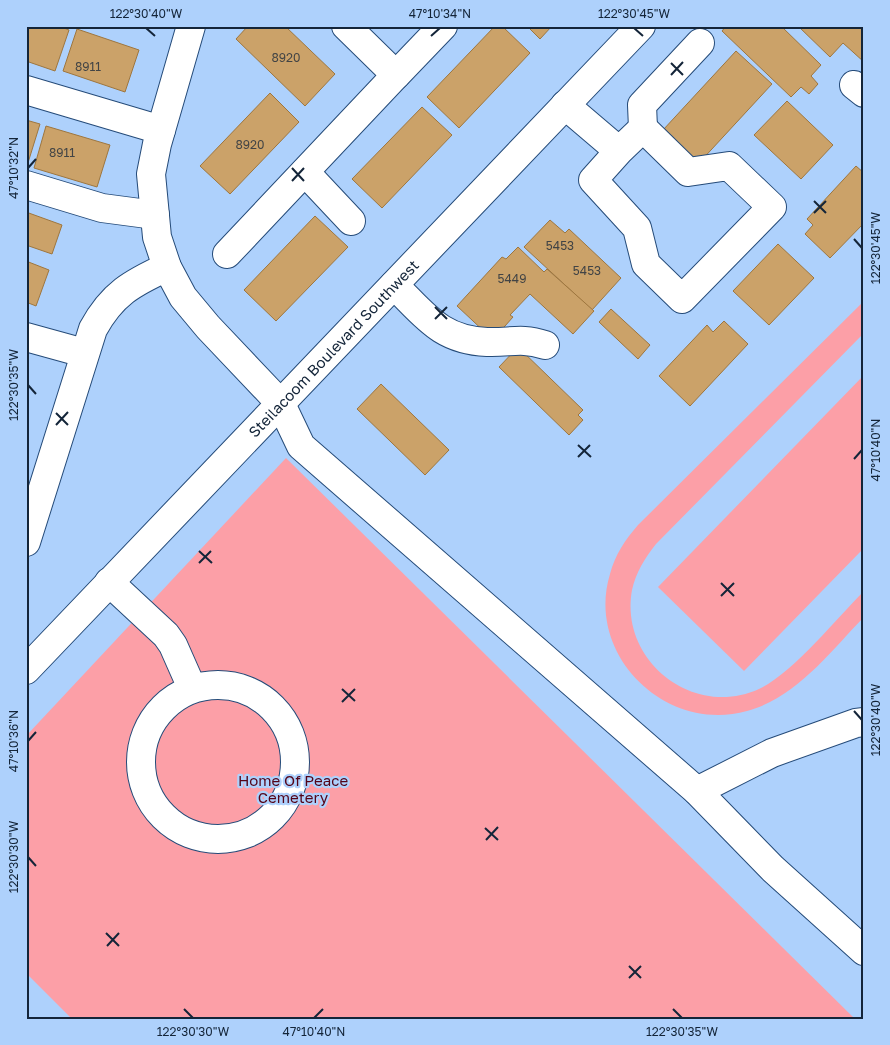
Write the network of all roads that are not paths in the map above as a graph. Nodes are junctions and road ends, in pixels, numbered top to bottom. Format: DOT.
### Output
graph roads {
  1 [pos="346,26"];
  2 [pos="443,26"];
  3 [pos="640,26"];
  4 [pos="183,28"];
  5 [pos="700,42"];
  6 [pos="396,75"];
  7 [pos="26,90"];
  8 [pos="565,104"];
  9 [pos="643,128"];
  10 [pos="161,130"];
  11 [pos="619,151"];
  12 [pos="305,172"];
  13 [pos="26,185"];
  14 [pos="155,215"];
  15 [pos="351,221"];
  16 [pos="227,254"];
  17 [pos="167,267"];
  18 [pos="394,285"];
  19 [pos="26,337"];
  20 [pos="545,346"];
  21 [pos="84,353"];
  22 [pos="281,404"];
  23 [pos="26,542"];
  24 [pos="109,582"];
  25 [pos="26,670"];
  26 [pos="192,688"];
  27 [pos="864,722"];
  28 [pos="697,791"];
  29 [pos="864,951"];
  1 -- 6 [label="main road"];
  2 -- 6 [label="main road"];
  3 -- 8 [label="main road, Steilacoom Boulevard Southwest"];
  4 -- 10 [label="main road"];
  5 -- 9 [label="main road"];
  6 -- 12 [label="main road"];
  7 -- 10 [label="main road"];
  8 -- 11 [label="main road"];
  8 -- 18 [label="main road, Steilacoom Boulevard Southwest"];
  9 -- 11 [label="main road"];
  9 -- 11 [label="main road"];
  10 -- 14 [label="main road"];
  12 -- 15 [label="main road"];
  12 -- 16 [label="main road"];
  13 -- 14 [label="main road"];
  14 -- 17 [label="main road"];
  17 -- 21 [label="main road"];
  17 -- 22 [label="main road"];
  18 -- 20 [label="main road"];
  18 -- 22 [label="main road, Steilacoom Boulevard Southwest"];
  19 -- 21 [label="main road"];
  21 -- 23 [label="main road"];
  22 -- 24 [label="main road, Steilacoom Boulevard Southwest"];
  22 -- 28 [label="main road"];
  24 -- 25 [label="main road, Steilacoom Boulevard Southwest"];
  24 -- 26 [label="main road"];
  26 -- 26 [label="main road"];
  27 -- 28 [label="main road"];
  28 -- 29 [label="main road"];
}
